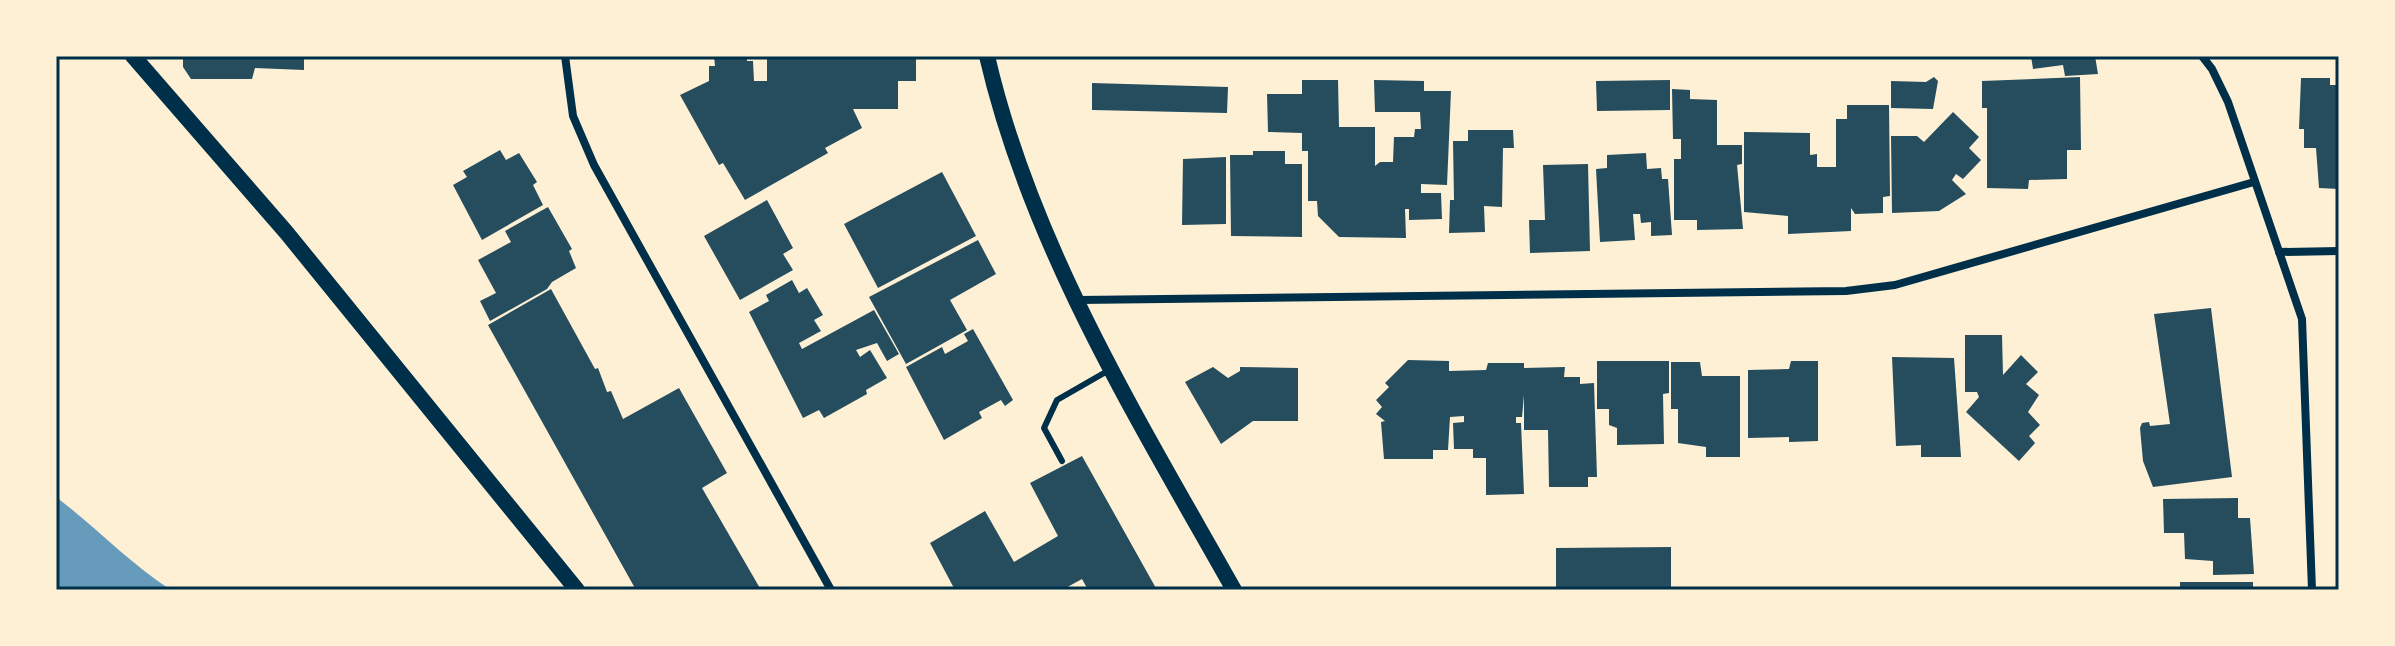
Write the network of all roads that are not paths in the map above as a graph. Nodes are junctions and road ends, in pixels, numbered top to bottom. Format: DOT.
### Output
graph roads {
  1 [pos="133,56"];
  2 [pos="565,56"];
  3 [pos="987,56"];
  4 [pos="2202,56"];
  5 [pos="2254,182"];
  6 [pos="2339,251"];
  7 [pos="2279,252"];
  8 [pos="1078,300"];
  9 [pos="1111,369"];
  10 [pos="1062,461"];
  11 [pos="577,590"];
  12 [pos="831,590"];
  13 [pos="1234,590"];
  14 [pos="2312,590"];
  1 -- 11 [label="main road"];
  2 -- 12 [label="street"];
  3 -- 8 [label="main road"];
  4 -- 5 [label="street"];
  5 -- 7 [label="street"];
  5 -- 8 [label="street"];
  6 -- 7 [label="street"];
  7 -- 14 [label="street"];
  8 -- 9 [label="main road"];
  9 -- 10 [label="lane"];
  9 -- 13 [label="main road"];
}
